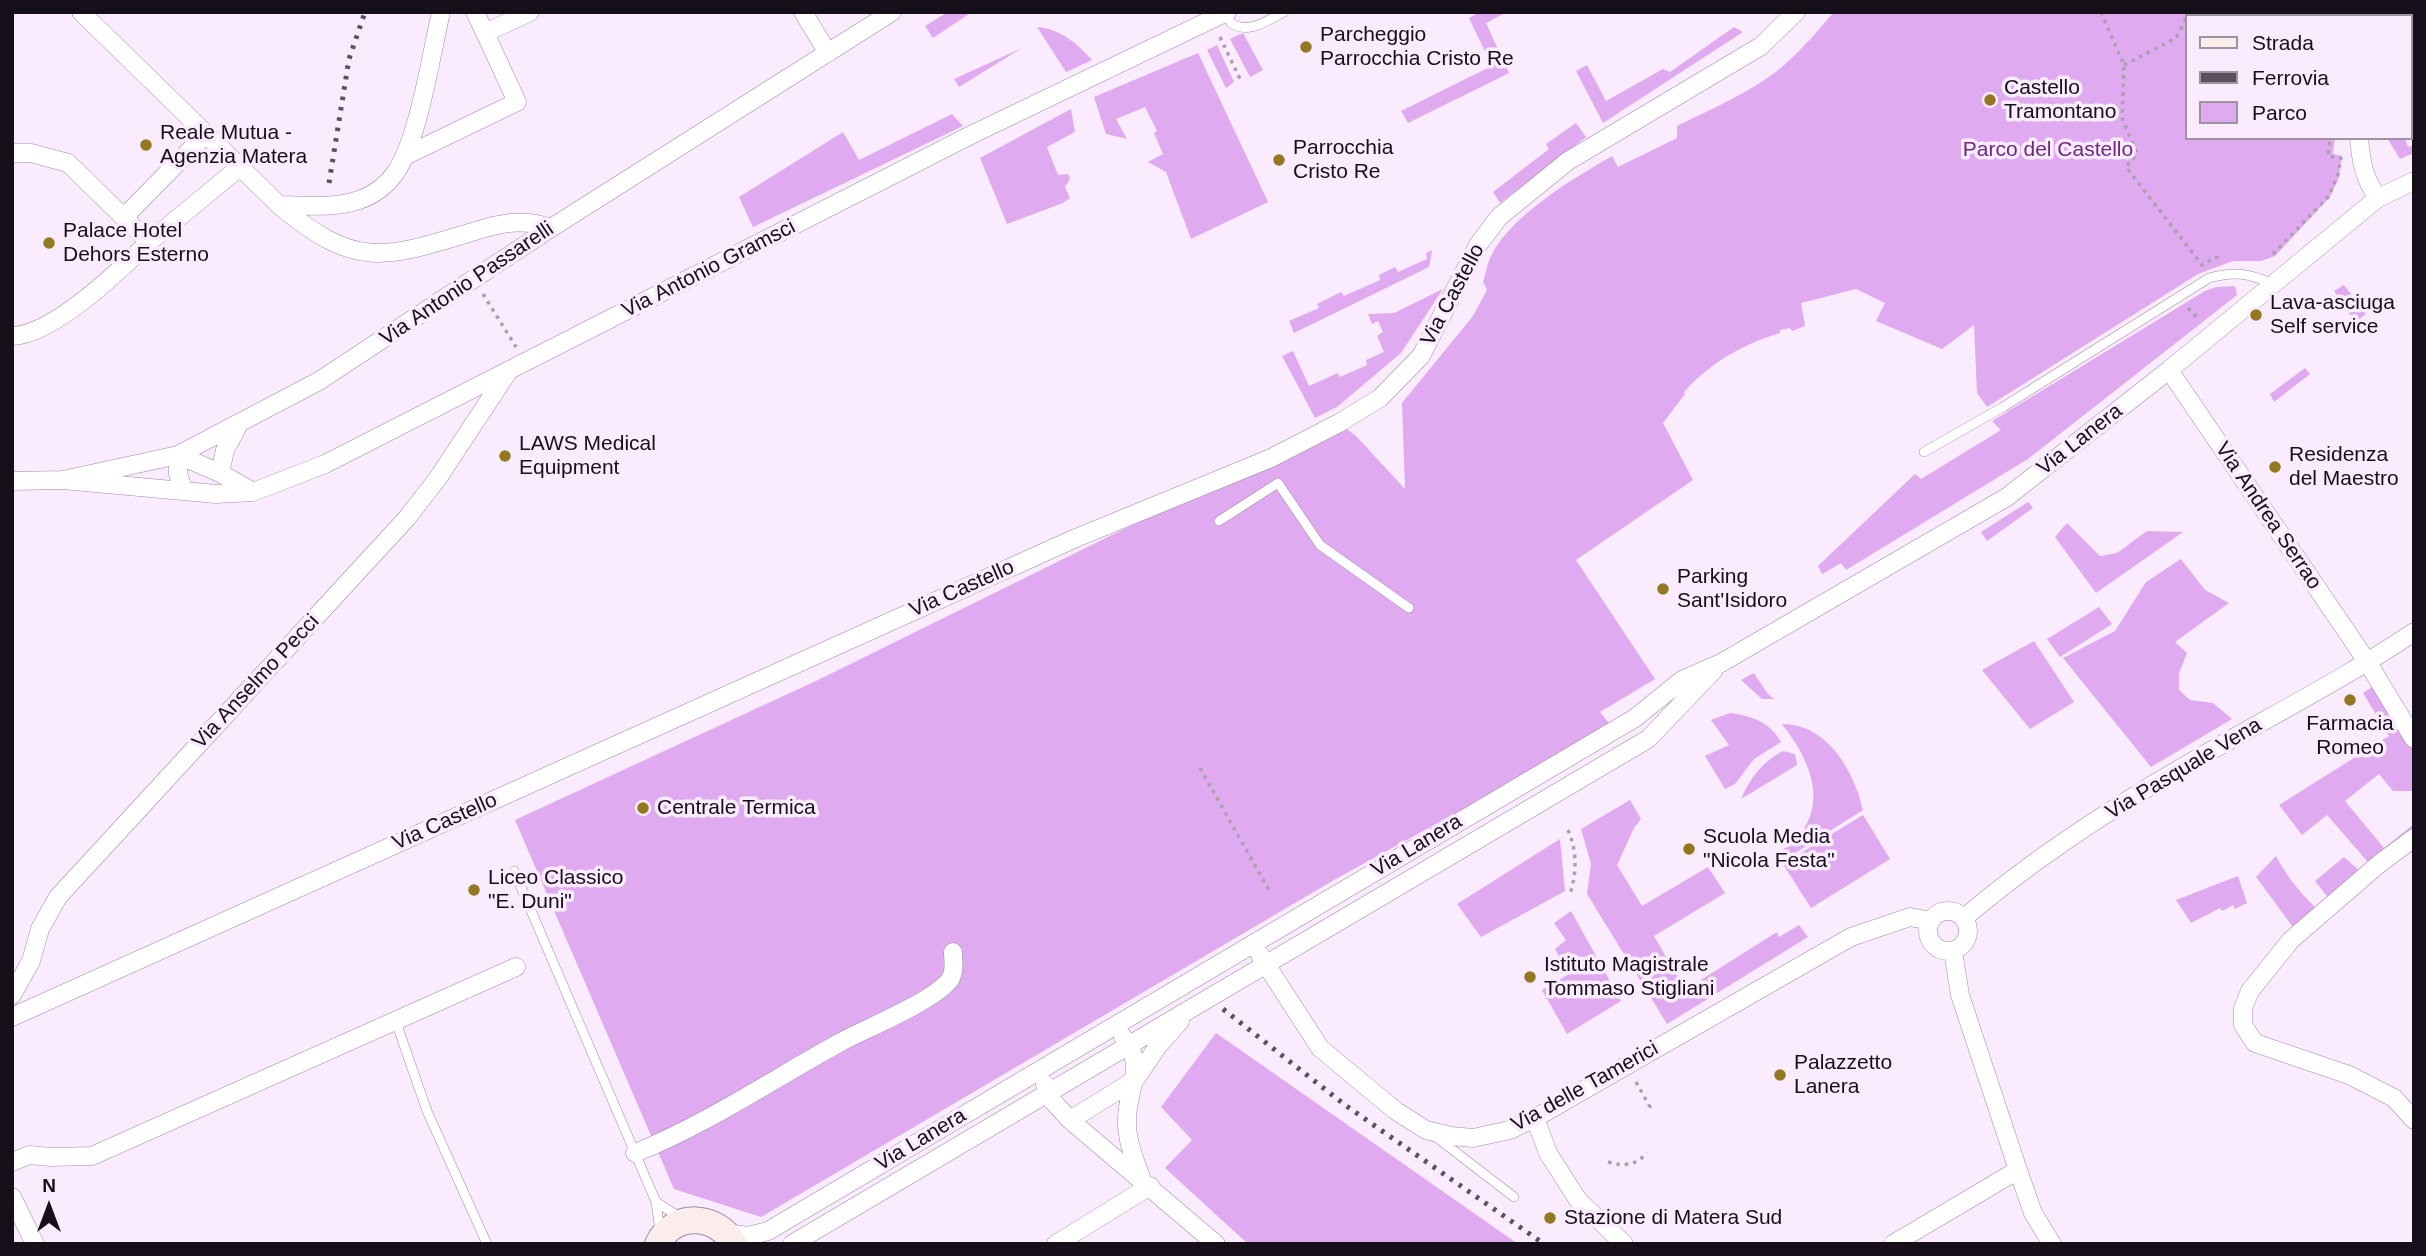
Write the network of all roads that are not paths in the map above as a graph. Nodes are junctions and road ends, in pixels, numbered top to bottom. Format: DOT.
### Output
graph roads {
  1 [pos="81,12"];
  2 [pos="441,12"];
  3 [pos="475,12"];
  4 [pos="530,12"];
  5 [pos="803,12"];
  6 [pos="892,12"];
  7 [pos="1226,12"];
  8 [pos="1284,12"];
  9 [pos="1796,12"];
  10 [pos="485,33"];
  11 [pos="828,53"];
  12 [pos="206,134"];
  13 [pos="2359,140"];
  14 [pos="12,153"];
  15 [pos="405,156"];
  16 [pos="240,167"];
  17 [pos="2414,181"];
  18 [pos="2378,198"];
  19 [pos="279,205"];
  20 [pos="124,217"];
  21 [pos="551,228"];
  22 [pos="149,242"];
  23 [pos="2274,285"];
  24 [pos="12,336"];
  25 [pos="2169,370"];
  26 [pos="508,371"];
  27 [pos="240,424"];
  28 [pos="1924,452"];
  29 [pos="178,455"];
  30 [pos="220,473"];
  31 [pos="63,480"];
  32 [pos="12,481"];
  33 [pos="184,491"];
  34 [pos="253,492"];
  35 [pos="1219,521"];
  36 [pos="1409,608"];
  37 [pos="2414,632"];
  38 [pos="1721,663"];
  39 [pos="2368,663"];
  40 [pos="2414,739"];
  41 [pos="2414,838"];
  42 [pos="514,871"];
  43 [pos="1964,918"];
  44 [pos="1931,921"];
  45 [pos="1253,943"];
  46 [pos="1953,951"];
  47 [pos="953,952"];
  48 [pos="1266,965"];
  49 [pos="516,967"];
  50 [pos="12,995"];
  51 [pos="1190,1009"];
  52 [pos="12,1017"];
  53 [pos="396,1022"];
  54 [pos="1110,1028"];
  55 [pos="1129,1044"];
  56 [pos="1045,1066"];
  57 [pos="1135,1080"];
  58 [pos="1047,1095"];
  59 [pos="1535,1118"];
  60 [pos="1070,1120"];
  61 [pos="2414,1120"];
  62 [pos="1426,1130"];
  63 [pos="635,1153"];
  64 [pos="12,1162"];
  65 [pos="2018,1170"];
  66 [pos="1146,1183"];
  67 [pos="12,1197"];
  68 [pos="1514,1197"];
  69 [pos="656,1202"];
  70 [pos="686,1220"];
  71 [pos="730,1238"];
  72 [pos="659,1242"];
  73 [pos="35,1244"];
  74 [pos="487,1244"];
  75 [pos="792,1244"];
  76 [pos="1056,1244"];
  77 [pos="1216,1244"];
  78 [pos="1624,1244"];
  79 [pos="1893,1244"];
  80 [pos="2052,1244"];
  1 -- 12 [label="street"];
  2 -- 15 [label="street"];
  3 -- 10 [label="street"];
  4 -- 10 [label="street"];
  5 -- 11 [label="street"];
  6 -- 11 [label="street, Via Antonio Passarelli"];
  7 -- 8 [label="lane"];
  7 -- 26 [label="street, Via Antonio Gramsci"];
  9 -- 52 [label="street, Via Castello"];
  10 -- 15 [label="street"];
  11 -- 21 [label="street, Via Antonio Passarelli"];
  12 -- 16 [label="street"];
  12 -- 20 [label="street"];
  13 -- 18 [label="street"];
  14 -- 20 [label="street"];
  15 -- 19 [label="street"];
  16 -- 19 [label="street"];
  16 -- 22 [label="street"];
  17 -- 18 [label="street, Via Lanera"];
  18 -- 23 [label="street, Via Lanera"];
  19 -- 21 [label="street"];
  20 -- 22 [label="street"];
  21 -- 27 [label="street, Via Antonio Passarelli"];
  22 -- 24 [label="street"];
  23 -- 25 [label="street, Via Lanera"];
  23 -- 28 [label="lane"];
  25 -- 38 [label="street, Via Lanera"];
  25 -- 39 [label="street, Via Andrea Serrao"];
  26 -- 34 [label="street, Via Antonio Gramsci"];
  26 -- 50 [label="street, Via Anselmo Pecci"];
  27 -- 29 [label="street, Via Antonio Passarelli"];
  27 -- 30 [label="street"];
  29 -- 30 [label="street"];
  29 -- 31 [label="street, Via Antonio Passarelli"];
  29 -- 33 [label="street"];
  30 -- 34 [label="street"];
  31 -- 32 [label="street, Via Antonio Passarelli"];
  31 -- 33 [label="street, Via Antonio Gramsci"];
  33 -- 34 [label="street, Via Antonio Gramsci"];
  35 -- 36 [label="lane"];
  37 -- 39 [label="street, Via Pasquale Vena"];
  38 -- 45 [label="street, Via Lanera"];
  38 -- 48 [label="street, Via Lanera"];
  39 -- 40 [label="street, Via Andrea Serrao"];
  39 -- 43 [label="street, Via Pasquale Vena"];
  41 -- 61 [label="street"];
  42 -- 63 [label="lane"];
  43 -- 44 [label="street"];
  43 -- 46 [label="street"];
  44 -- 46 [label="street"];
  44 -- 59 [label="street, Via delle Tamerici"];
  45 -- 48 [label="street, Via delle Tamerici"];
  45 -- 54 [label="street, Via Lanera"];
  46 -- 65 [label="street"];
  47 -- 63 [label="street"];
  48 -- 51 [label="street, Via Lanera"];
  48 -- 62 [label="street, Via delle Tamerici"];
  49 -- 53 [label="street"];
  51 -- 55 [label="street, Via Lanera"];
  51 -- 57 [label="street, Via Lanera"];
  53 -- 64 [label="street"];
  53 -- 74 [label="lane"];
  54 -- 55 [label="street"];
  54 -- 56 [label="street, Via Lanera"];
  55 -- 57 [label="street"];
  55 -- 58 [label="street, Via Lanera"];
  56 -- 58 [label="street"];
  56 -- 71 [label="street, Via Lanera"];
  57 -- 60 [label="street, Via Lanera"];
  57 -- 66 [label="street"];
  58 -- 60 [label="street"];
  58 -- 75 [label="street, Via Lanera"];
  59 -- 62 [label="street, Via delle Tamerici"];
  59 -- 78 [label="street"];
  60 -- 66 [label="street"];
  62 -- 68 [label="lane"];
  63 -- 69 [label="lane"];
  65 -- 79 [label="street"];
  65 -- 80 [label="street"];
  66 -- 76 [label="street"];
  66 -- 77 [label="street"];
  67 -- 73 [label="street"];
  69 -- 70 [label="lane"];
  69 -- 72 [label="lane"];
  70 -- 71 [label="main road"];
  70 -- 72 [label="main road"];
}
